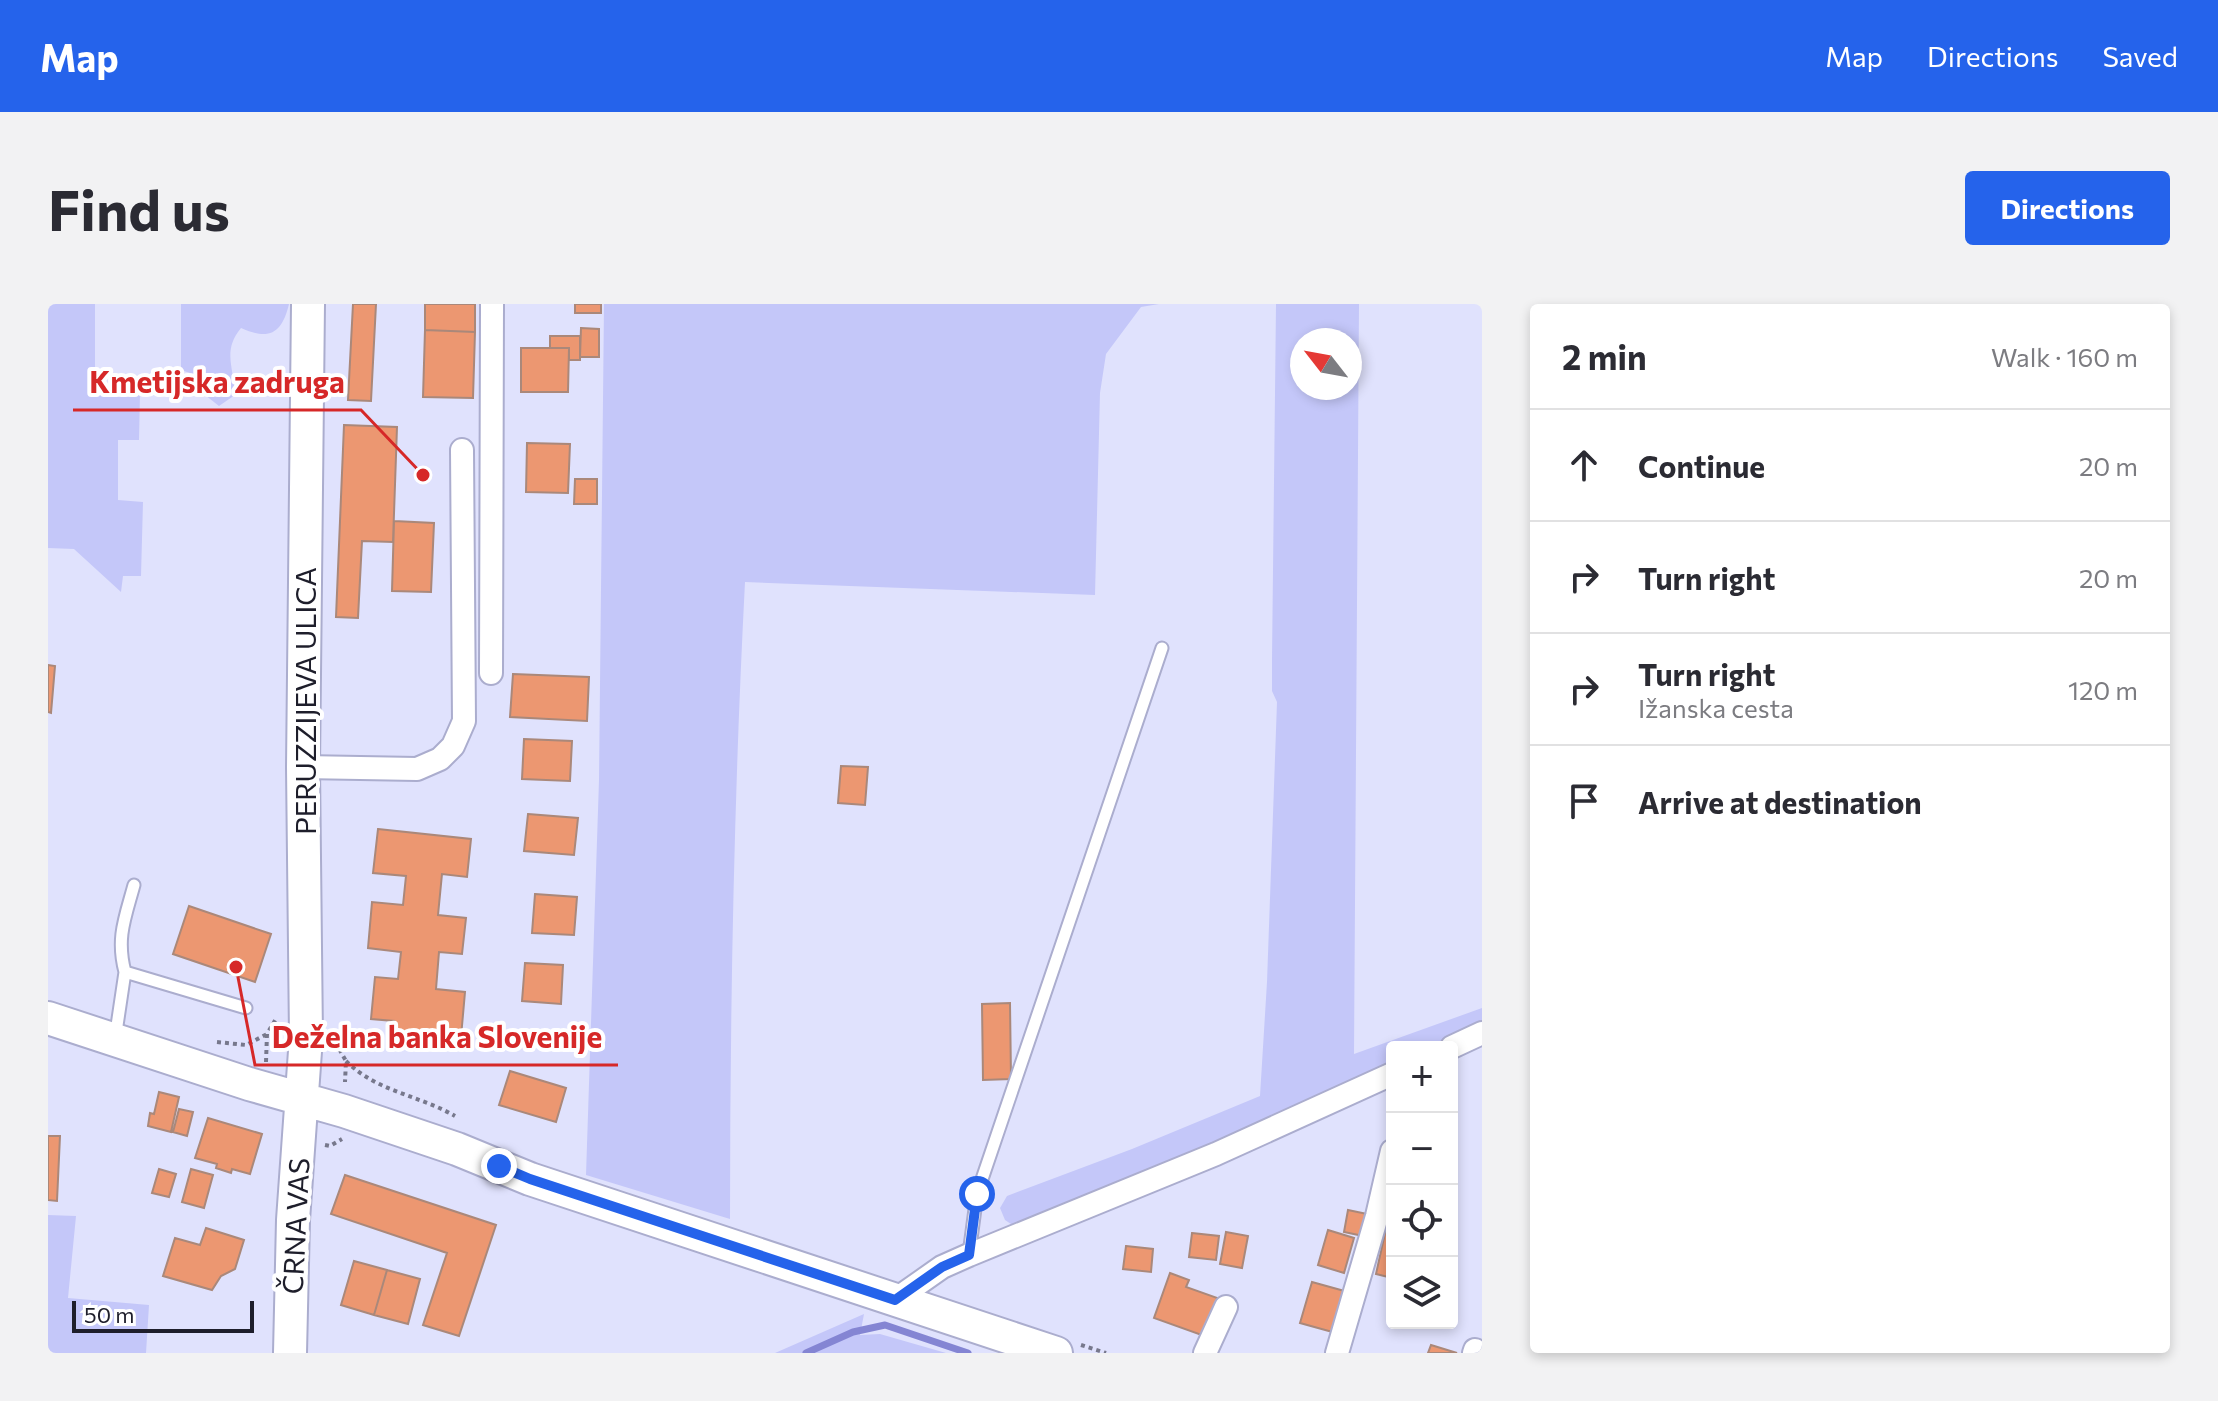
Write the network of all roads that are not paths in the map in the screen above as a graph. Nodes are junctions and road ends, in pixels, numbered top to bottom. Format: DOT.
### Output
graph roads {
  1 [pos="308,304"];
  2 [pos="492,304"];
  3 [pos="462,450"];
  4 [pos="1162,648"];
  5 [pos="491,673"];
  6 [pos="303,767"];
  7 [pos="134,885"];
  8 [pos="125,972"];
  9 [pos="246,1008"];
  10 [pos="48,1018"];
  11 [pos="1482,1033"];
  12 [pos="115,1040"];
  13 [pos="1458,1044"];
  14 [pos="1386,1082"];
  15 [pos="303,1098"];
  16 [pos="1386,1177"];
  17 [pos="969,1255"];
  18 [pos="895,1300"];
  19 [pos="1226,1307"];
  20 [pos="290,1353"];
  21 [pos="1056,1353"];
  22 [pos="1205,1353"];
  23 [pos="1337,1353"];
  1 -- 6 [label="street, PERUZZIJEVA ULICA"];
  2 -- 5 [label="street"];
  3 -- 6 [label="street"];
  4 -- 17 [label="lane"];
  6 -- 15 [label="street, PERUZZIJEVA ULICA"];
  7 -- 8 [label="lane"];
  8 -- 9 [label="lane"];
  8 -- 12 [label="lane"];
  10 -- 12 [label="street"];
  11 -- 13 [label="street"];
  12 -- 15 [label="street"];
  14 -- 17 [label="street"];
  15 -- 18 [label="street"];
  15 -- 20 [label="street, ČRNA VAS"];
  16 -- 23 [label="street"];
  17 -- 18 [label="street"];
  18 -- 21 [label="street"];
  19 -- 22 [label="street"];
}
